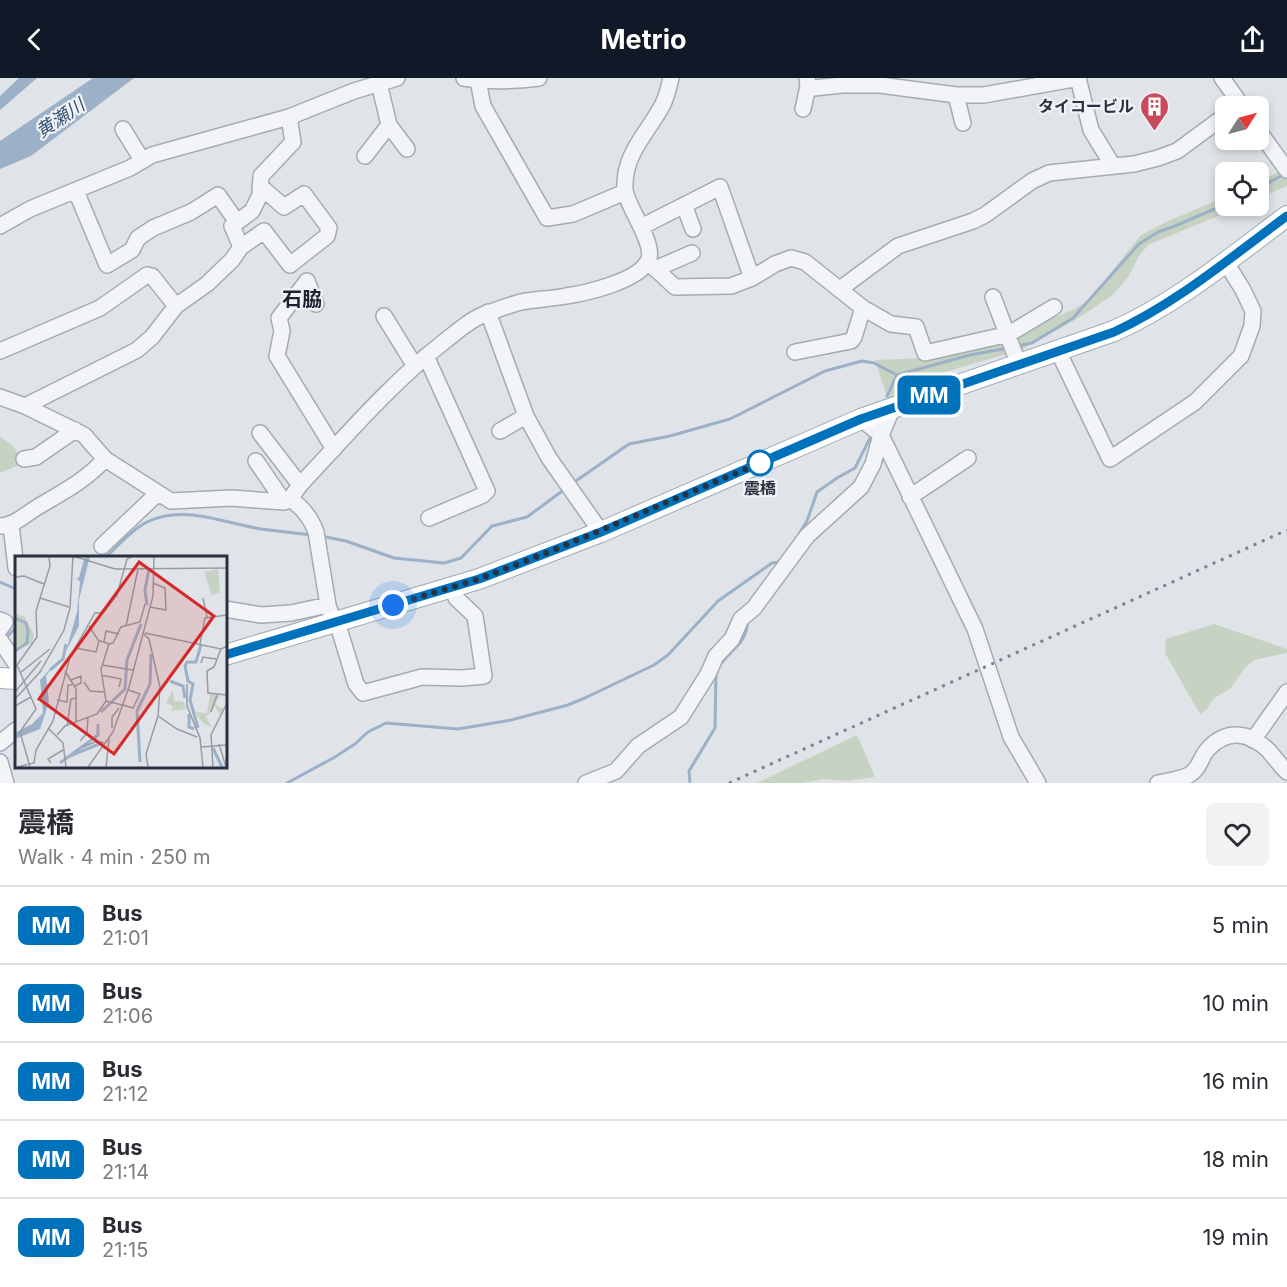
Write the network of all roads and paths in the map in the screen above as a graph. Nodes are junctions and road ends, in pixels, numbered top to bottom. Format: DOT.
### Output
graph roads {
  1 [pos="397,78"];
  2 [pos="539,78"];
  3 [pos="671,78"];
  4 [pos="1079,78"];
  5 [pos="1222,78"];
  6 [pos="471,79"];
  7 [pos="807,82"];
  8 [pos="379,83"];
  9 [pos="956,94"];
  10 [pos="1233,96"];
  11 [pos="803,109"];
  12 [pos="289,117"];
  13 [pos="963,123"];
  14 [pos="1215,123"];
  15 [pos="389,125"];
  16 [pos="123,129"];
  17 [pos="1269,145"];
  18 [pos="407,149"];
  19 [pos="365,156"];
  20 [pos="142,160"];
  21 [pos="1113,166"];
  22 [pos="1285,166"];
  23 [pos="260,186"];
  24 [pos="76,191"];
  25 [pos="625,192"];
  26 [pos="684,205"];
  27 [pos="1287,216"];
  28 [pos="237,222"];
  29 [pos="0,226"];
  30 [pos="641,227"];
  31 [pos="693,229"];
  32 [pos="241,247"];
  33 [pos="692,253"];
  34 [pos="1226,261"];
  35 [pos="651,265"];
  36 [pos="753,278"];
  37 [pos="840,289"];
  38 [pos="993,297"];
  39 [pos="316,304"];
  40 [pos="176,306"];
  41 [pos="1054,307"];
  42 [pos="863,308"];
  43 [pos="488,312"];
  44 [pos="384,316"];
  45 [pos="1008,334"];
  46 [pos="0,351"];
  47 [pos="1058,351"];
  48 [pos="795,352"];
  49 [pos="1017,360"];
  50 [pos="420,361"];
  51 [pos="0,397"];
  52 [pos="25,406"];
  53 [pos="893,407"];
  54 [pos="526,417"];
  55 [pos="861,419"];
  56 [pos="75,430"];
  57 [pos="500,431"];
  58 [pos="260,433"];
  59 [pos="881,435"];
  60 [pos="334,449"];
  61 [pos="968,458"];
  62 [pos="24,459"];
  63 [pos="105,459"];
  64 [pos="256,461"];
  65 [pos="300,485"];
  66 [pos="157,494"];
  67 [pos="910,497"];
  68 [pos="287,501"];
  69 [pos="429,518"];
  70 [pos="5,525"];
  71 [pos="601,532"];
  72 [pos="102,546"];
  73 [pos="15,564"];
  74 [pos="453,587"];
  75 [pos="226,609"];
  76 [pos="333,616"];
  77 [pos="0,620"];
  78 [pos="0,629"];
  79 [pos="2,643"];
  80 [pos="226,655"];
  81 [pos="15,662"];
  82 [pos="0,678"];
  83 [pos="15,679"];
  84 [pos="1287,692"];
  85 [pos="15,731"];
  86 [pos="1253,740"];
  87 [pos="0,742"];
  88 [pos="0,762"];
  89 [pos="1287,772"];
  90 [pos="6,783"];
  91 [pos="586,783"];
  92 [pos="1038,783"];
  93 [pos="1158,783"];
  1 -- 8 [label="street"];
  2 -- 6 [label="street"];
  3 -- 25 [label="street"];
  4 -- 9 [label="street"];
  4 -- 21 [label="street"];
  5 -- 10 [label="street"];
  6 -- 25 [label="street"];
  7 -- 9 [label="street"];
  7 -- 11 [label="street"];
  8 -- 12 [label="street"];
  8 -- 15 [label="street"];
  9 -- 13 [label="street"];
  12 -- 20 [label="street"];
  12 -- 23 [label="street"];
  14 -- 21 [label="street"];
  15 -- 18 [label="street"];
  15 -- 19 [label="street"];
  16 -- 20 [label="street"];
  17 -- 22 [label="street"];
  20 -- 24 [label="street"];
  21 -- 37 [label="street"];
  23 -- 28 [label="street"];
  23 -- 32 [label="street"];
  24 -- 28 [label="street"];
  24 -- 29 [label="street"];
  25 -- 30 [label="street"];
  26 -- 30 [label="street"];
  26 -- 31 [label="street"];
  26 -- 36 [label="street"];
  27 -- 34 [label="main road"];
  28 -- 32 [label="street"];
  30 -- 35 [label="street"];
  32 -- 40 [label="street"];
  33 -- 35 [label="street"];
  34 -- 47 [label="main road"];
  34 -- 47 [label="street"];
  35 -- 36 [label="street"];
  35 -- 43 [label="street"];
  36 -- 37 [label="street"];
  37 -- 42 [label="street"];
  38 -- 45 [label="street"];
  39 -- 60 [label="street"];
  40 -- 46 [label="street"];
  40 -- 52 [label="street"];
  41 -- 45 [label="street"];
  42 -- 45 [label="street"];
  42 -- 48 [label="street"];
  43 -- 50 [label="street"];
  43 -- 54 [label="street"];
  44 -- 50 [label="street"];
  45 -- 49 [label="street"];
  47 -- 49 [label="main road"];
  49 -- 53 [label="main road"];
  50 -- 60 [label="street"];
  50 -- 69 [label="street"];
  51 -- 52 [label="street"];
  52 -- 56 [label="street"];
  53 -- 55 [label="main road"];
  53 -- 59 [label="street"];
  54 -- 57 [label="street"];
  54 -- 71 [label="street"];
  55 -- 59 [label="street"];
  55 -- 71 [label="main road"];
  56 -- 62 [label="street"];
  56 -- 63 [label="street"];
  58 -- 65 [label="street"];
  59 -- 67 [label="street"];
  59 -- 91 [label="street"];
  60 -- 65 [label="street"];
  61 -- 67 [label="street"];
  63 -- 66 [label="street"];
  63 -- 70 [label="street"];
  64 -- 68 [label="street"];
  65 -- 68 [label="street"];
  66 -- 68 [label="street"];
  66 -- 72 [label="street"];
  67 -- 92 [label="street"];
  68 -- 76 [label="street"];
  70 -- 73 [label="street"];
  71 -- 74 [label="main road"];
  74 -- 76 [label="main road"];
  74 -- 76 [label="street"];
  75 -- 76 [label="street"];
  76 -- 80 [label="main road"];
  77 -- 78 [label="street"];
  79 -- 81 [label="street"];
  82 -- 83 [label="main road"];
  84 -- 86 [label="street"];
  85 -- 87 [label="street"];
  86 -- 89 [label="street"];
  86 -- 93 [label="street"];
  88 -- 90 [label="street"];
}
